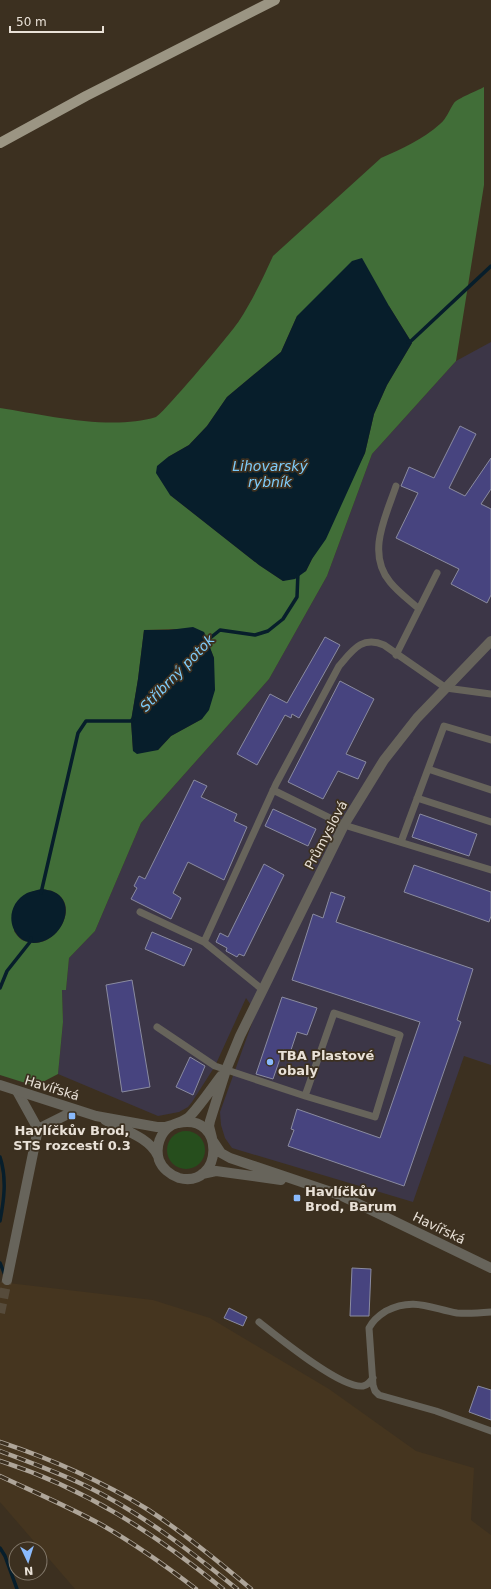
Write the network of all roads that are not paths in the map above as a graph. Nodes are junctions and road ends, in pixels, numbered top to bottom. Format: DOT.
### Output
graph roads {
  1 [pos="275,0"];
  2 [pos="0,143"];
  3 [pos="396,486"];
  4 [pos="437,573"];
  5 [pos="419,609"];
  6 [pos="491,641"];
  7 [pos="396,655"];
  8 [pos="446,688"];
  9 [pos="491,694"];
  10 [pos="491,740"];
  11 [pos="428,769"];
  12 [pos="273,790"];
  13 [pos="491,790"];
  14 [pos="417,798"];
  15 [pos="491,822"];
  16 [pos="344,825"];
  17 [pos="401,842"];
  18 [pos="491,870"];
  19 [pos="140,912"];
  20 [pos="204,942"];
  21 [pos="263,990"];
  22 [pos="157,1027"];
  23 [pos="226,1070"];
  24 [pos="0,1085"];
  25 [pos="17,1091"];
  26 [pos="305,1096"];
  27 [pos="76,1110"];
  28 [pos="96,1116"];
  29 [pos="176,1124"];
  30 [pos="38,1129"];
  31 [pos="212,1140"];
  32 [pos="159,1158"];
  33 [pos="200,1175"];
  34 [pos="308,1184"];
  35 [pos="491,1268"];
  36 [pos="7,1280"];
  37 [pos="491,1312"];
  38 [pos="259,1322"];
  39 [pos="373,1378"];
  40 [pos="491,1431"];
  1 -- 2 [label="main road"];
  3 -- 5 [label="lane"];
  4 -- 5 [label="lane"];
  5 -- 7 [label="lane"];
  6 -- 8 [label="street, Průmyslová"];
  7 -- 8 [label="lane"];
  7 -- 12 [label="lane"];
  8 -- 9 [label="lane"];
  8 -- 16 [label="street, Průmyslová"];
  10 -- 11 [label="lane"];
  11 -- 13 [label="lane"];
  11 -- 14 [label="lane"];
  12 -- 16 [label="lane"];
  12 -- 20 [label="lane"];
  14 -- 15 [label="lane"];
  14 -- 17 [label="lane"];
  16 -- 17 [label="lane"];
  16 -- 21 [label="street, Průmyslová"];
  17 -- 18 [label="lane"];
  19 -- 20 [label="lane"];
  20 -- 21 [label="lane"];
  21 -- 23 [label="street, Průmyslová"];
  22 -- 23 [label="lane"];
  23 -- 26 [label="lane"];
  23 -- 29 [label="street, Průmyslová"];
  23 -- 31 [label="street, Průmyslová"];
  24 -- 25 [label="street, Havířská"];
  25 -- 27 [label="street, Havířská"];
  25 -- 30 [label="street"];
  26 -- 26 [label="lane"];
  27 -- 28 [label="street, Havířská"];
  27 -- 30 [label="street"];
  28 -- 29 [label="street, Havířská"];
  28 -- 32 [label="street, Havířská"];
  29 -- 31 [label="street, Havířská"];
  29 -- 32 [label="street"];
  30 -- 36 [label="street"];
  31 -- 33 [label="street"];
  31 -- 34 [label="street, Havířská"];
  32 -- 33 [label="street, Havířská"];
  33 -- 34 [label="street, Havířská"];
  34 -- 35 [label="street, Havířská"];
  37 -- 39 [label="lane"];
  38 -- 39 [label="lane"];
  39 -- 40 [label="lane"];
}
